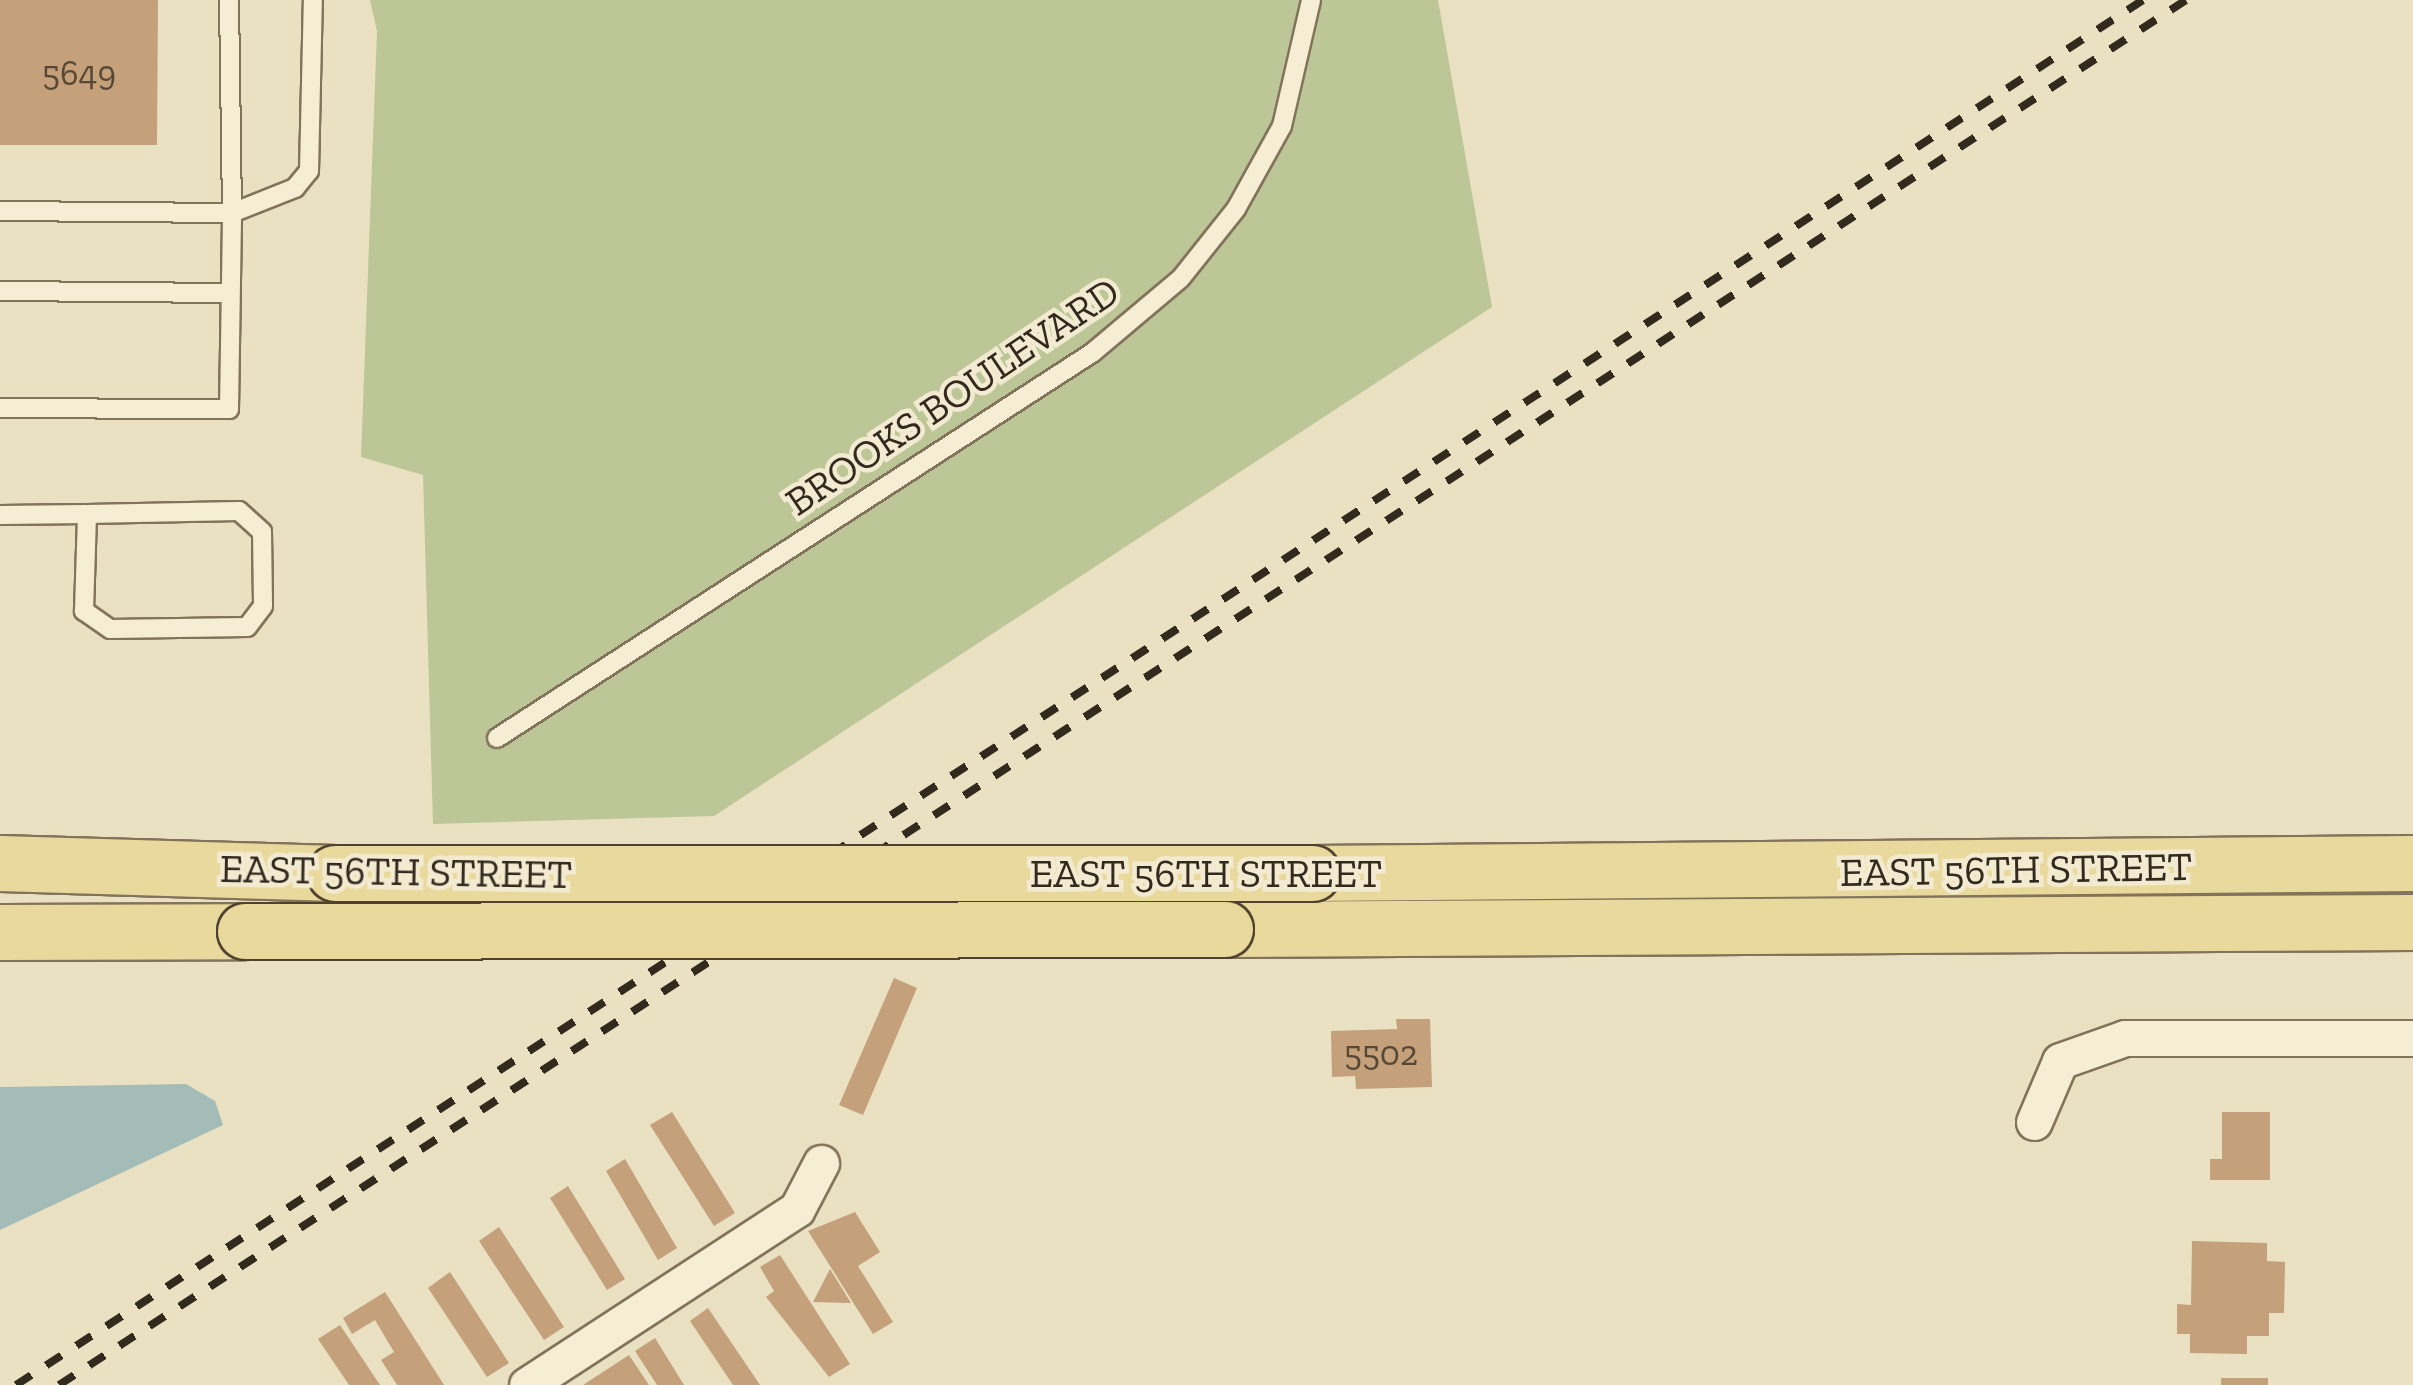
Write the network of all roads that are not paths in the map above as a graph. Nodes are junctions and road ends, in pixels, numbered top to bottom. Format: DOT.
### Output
graph roads {
  1 [pos="229,0"];
  2 [pos="313,0"];
  3 [pos="1311,0"];
  4 [pos="0,211"];
  5 [pos="232,213"];
  6 [pos="0,291"];
  7 [pos="230,293"];
  8 [pos="0,408"];
  9 [pos="86,514"];
  10 [pos="0,516"];
  11 [pos="497,738"];
  12 [pos="0,863"];
  13 [pos="2413,863"];
  14 [pos="2413,922"];
  15 [pos="0,932"];
  16 [pos="2413,1038"];
  17 [pos="2034,1122"];
  18 [pos="820,1163"];
  19 [pos="527,1385"];
  1 -- 5 [label="lane"];
  2 -- 5 [label="lane"];
  3 -- 11 [label="lane, BROOKS BOULEVARD"];
  4 -- 5 [label="lane"];
  5 -- 7 [label="lane"];
  6 -- 7 [label="lane"];
  7 -- 8 [label="lane"];
  9 -- 9 [label="lane"];
  9 -- 10 [label="lane"];
  12 -- 13 [label="main road, EAST 56TH STREET, bridge"];
  14 -- 15 [label="main road, EAST 56TH STREET, bridge"];
  16 -- 17 [label="street"];
  18 -- 19 [label="street"];
}
